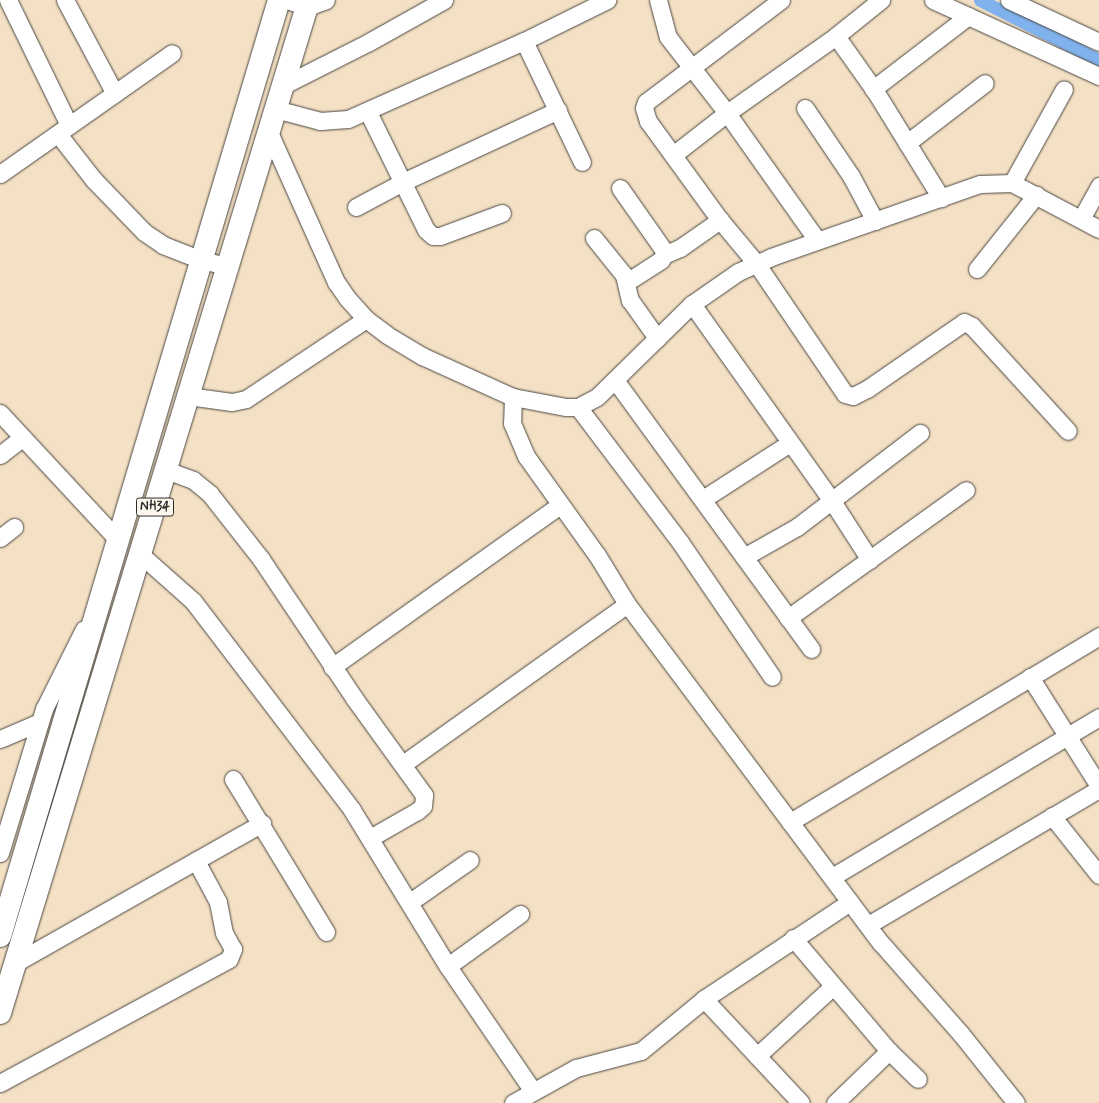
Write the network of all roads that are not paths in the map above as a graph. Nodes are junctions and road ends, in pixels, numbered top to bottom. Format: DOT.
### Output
graph roads {
  1 [pos="8,0"];
  2 [pos="65,0"];
  3 [pos="279,0"];
  4 [pos="444,0"];
  5 [pos="607,0"];
  6 [pos="658,0"];
  7 [pos="781,0"];
  8 [pos="880,0"];
  9 [pos="933,0"];
  10 [pos="1009,0"];
  11 [pos="307,2"];
  12 [pos="968,16"];
  13 [pos="836,36"];
  14 [pos="524,41"];
  15 [pos="1099,42"];
  16 [pos="172,53"];
  17 [pos="691,68"];
  18 [pos="1099,76"];
  19 [pos="985,83"];
  20 [pos="282,86"];
  21 [pos="873,89"];
  22 [pos="1064,89"];
  23 [pos="114,94"];
  24 [pos="805,108"];
  25 [pos="275,109"];
  26 [pos="558,110"];
  27 [pos="368,112"];
  28 [pos="727,112"];
  29 [pos="64,130"];
  30 [pos="268,130"];
  31 [pos="907,143"];
  32 [pos="673,155"];
  33 [pos="582,162"];
  34 [pos="0,174"];
  35 [pos="403,182"];
  36 [pos="1012,183"];
  37 [pos="1099,186"];
  38 [pos="620,188"];
  39 [pos="1036,195"];
  40 [pos="941,198"];
  41 [pos="356,207"];
  42 [pos="502,213"];
  43 [pos="1081,219"];
  44 [pos="720,220"];
  45 [pos="875,220"];
  46 [pos="1099,229"];
  47 [pos="594,238"];
  48 [pos="817,240"];
  49 [pos="664,255"];
  50 [pos="201,260"];
  51 [pos="756,263"];
  52 [pos="227,266"];
  53 [pos="977,270"];
  54 [pos="627,282"];
  55 [pos="692,304"];
  56 [pos="366,319"];
  57 [pos="657,338"];
  58 [pos="615,380"];
  59 [pos="188,396"];
  60 [pos="513,398"];
  61 [pos="578,407"];
  62 [pos="0,413"];
  63 [pos="1068,430"];
  64 [pos="920,433"];
  65 [pos="22,438"];
  66 [pos="790,443"];
  67 [pos="0,455"];
  68 [pos="166,470"];
  69 [pos="966,490"];
  70 [pos="703,499"];
  71 [pos="832,501"];
  72 [pos="560,505"];
  73 [pos="14,527"];
  74 [pos="0,538"];
  75 [pos="118,540"];
  76 [pos="140,554"];
  77 [pos="744,557"];
  78 [pos="870,560"];
  79 [pos="101,598"];
  80 [pos="627,604"];
  81 [pos="788,618"];
  82 [pos="1099,636"];
  83 [pos="811,649"];
  84 [pos="332,667"];
  85 [pos="772,677"];
  86 [pos="1030,677"];
  87 [pos="1099,717"];
  88 [pos="40,722"];
  89 [pos="1068,735"];
  90 [pos="0,739"];
  91 [pos="403,764"];
  92 [pos="233,778"];
  93 [pos="1099,788"];
  94 [pos="1052,816"];
  95 [pos="790,822"];
  96 [pos="262,823"];
  97 [pos="370,838"];
  98 [pos="0,853"];
  99 [pos="470,860"];
  100 [pos="196,861"];
  101 [pos="1099,875"];
  102 [pos="832,877"];
  103 [pos="410,902"];
  104 [pos="850,902"];
  105 [pos="520,914"];
  106 [pos="868,925"];
  107 [pos="326,932"];
  108 [pos="0,936"];
  109 [pos="793,938"];
  110 [pos="15,963"];
  111 [pos="448,966"];
  112 [pos="832,986"];
  113 [pos="704,999"];
  114 [pos="0,1013"];
  115 [pos="889,1051"];
  116 [pos="757,1056"];
  117 [pos="918,1079"];
  118 [pos="0,1084"];
  119 [pos="533,1091"];
  120 [pos="513,1103"];
  121 [pos="801,1103"];
  122 [pos="835,1103"];
  123 [pos="1016,1103"];
  1 -- 29 [label="street"];
  2 -- 23 [label="street"];
  3 -- 50 [label="highway, NH34"];
  4 -- 20 [label="street"];
  5 -- 14 [label="street"];
  6 -- 17 [label="street"];
  7 -- 17 [label="street"];
  8 -- 13 [label="street"];
  9 -- 12 [label="street"];
  10 -- 15 [label="street"];
  11 -- 20 [label="highway, NH34"];
  12 -- 18 [label="street"];
  12 -- 21 [label="street"];
  13 -- 21 [label="street"];
  13 -- 28 [label="street"];
  14 -- 26 [label="street"];
  14 -- 27 [label="street"];
  16 -- 23 [label="street"];
  17 -- 28 [label="street"];
  17 -- 32 [label="street"];
  19 -- 31 [label="street"];
  20 -- 25 [label="highway, NH34"];
  21 -- 31 [label="street"];
  22 -- 36 [label="street"];
  23 -- 29 [label="street"];
  24 -- 45 [label="street"];
  25 -- 27 [label="street"];
  25 -- 30 [label="highway, NH34"];
  26 -- 33 [label="street"];
  26 -- 35 [label="street"];
  27 -- 35 [label="street"];
  28 -- 32 [label="street"];
  28 -- 48 [label="street"];
  29 -- 34 [label="street"];
  29 -- 50 [label="street"];
  30 -- 52 [label="highway, NH34"];
  30 -- 56 [label="street"];
  31 -- 40 [label="street"];
  32 -- 44 [label="street"];
  35 -- 41 [label="street"];
  35 -- 42 [label="street"];
  36 -- 39 [label="street"];
  36 -- 40 [label="street"];
  37 -- 43 [label="street"];
  38 -- 49 [label="street"];
  39 -- 43 [label="street"];
  39 -- 53 [label="street"];
  40 -- 45 [label="street"];
  43 -- 46 [label="street"];
  44 -- 49 [label="street"];
  44 -- 51 [label="street"];
  45 -- 48 [label="street"];
  47 -- 54 [label="street"];
  48 -- 51 [label="street"];
  49 -- 54 [label="street"];
  50 -- 52 [label="street"];
  50 -- 75 [label="highway, NH34"];
  51 -- 55 [label="street"];
  51 -- 63 [label="street"];
  52 -- 59 [label="highway, NH34"];
  54 -- 57 [label="street"];
  55 -- 57 [label="street"];
  55 -- 66 [label="street"];
  56 -- 59 [label="street"];
  56 -- 60 [label="street"];
  57 -- 58 [label="street"];
  58 -- 61 [label="street"];
  58 -- 70 [label="street"];
  59 -- 68 [label="highway, NH34"];
  60 -- 61 [label="street"];
  60 -- 72 [label="street"];
  61 -- 85 [label="street"];
  62 -- 65 [label="street"];
  64 -- 71 [label="street"];
  65 -- 67 [label="street"];
  65 -- 75 [label="street"];
  66 -- 70 [label="street"];
  66 -- 71 [label="street"];
  68 -- 76 [label="highway, NH34"];
  68 -- 84 [label="street"];
  69 -- 78 [label="street"];
  70 -- 77 [label="street"];
  71 -- 77 [label="street"];
  71 -- 78 [label="street"];
  72 -- 80 [label="street"];
  72 -- 84 [label="street"];
  73 -- 74 [label="street"];
  75 -- 79 [label="highway, NH34"];
  76 -- 97 [label="street"];
  76 -- 110 [label="highway, NH34"];
  77 -- 81 [label="street"];
  78 -- 81 [label="street"];
  79 -- 88 [label="street"];
  79 -- 108 [label="highway, NH34"];
  80 -- 91 [label="street"];
  80 -- 95 [label="street"];
  81 -- 83 [label="street"];
  82 -- 86 [label="street"];
  84 -- 91 [label="street"];
  86 -- 89 [label="street"];
  86 -- 95 [label="street"];
  87 -- 89 [label="street"];
  88 -- 90 [label="street"];
  88 -- 98 [label="street"];
  89 -- 93 [label="street"];
  89 -- 102 [label="street"];
  91 -- 97 [label="street"];
  92 -- 96 [label="street"];
  93 -- 94 [label="street"];
  94 -- 101 [label="street"];
  94 -- 106 [label="street"];
  95 -- 102 [label="street"];
  96 -- 100 [label="street"];
  96 -- 107 [label="street"];
  97 -- 103 [label="street"];
  99 -- 103 [label="street"];
  100 -- 110 [label="street"];
  100 -- 118 [label="street"];
  102 -- 104 [label="street"];
  103 -- 111 [label="street"];
  104 -- 106 [label="street"];
  104 -- 109 [label="street"];
  105 -- 111 [label="street"];
  106 -- 123 [label="street"];
  109 -- 112 [label="street"];
  109 -- 113 [label="street"];
  110 -- 114 [label="highway, NH34"];
  111 -- 119 [label="street"];
  112 -- 115 [label="street"];
  112 -- 116 [label="street"];
  113 -- 116 [label="street"];
  113 -- 119 [label="street"];
  115 -- 117 [label="street"];
  115 -- 122 [label="street"];
  116 -- 121 [label="street"];
  119 -- 120 [label="street"];
}
